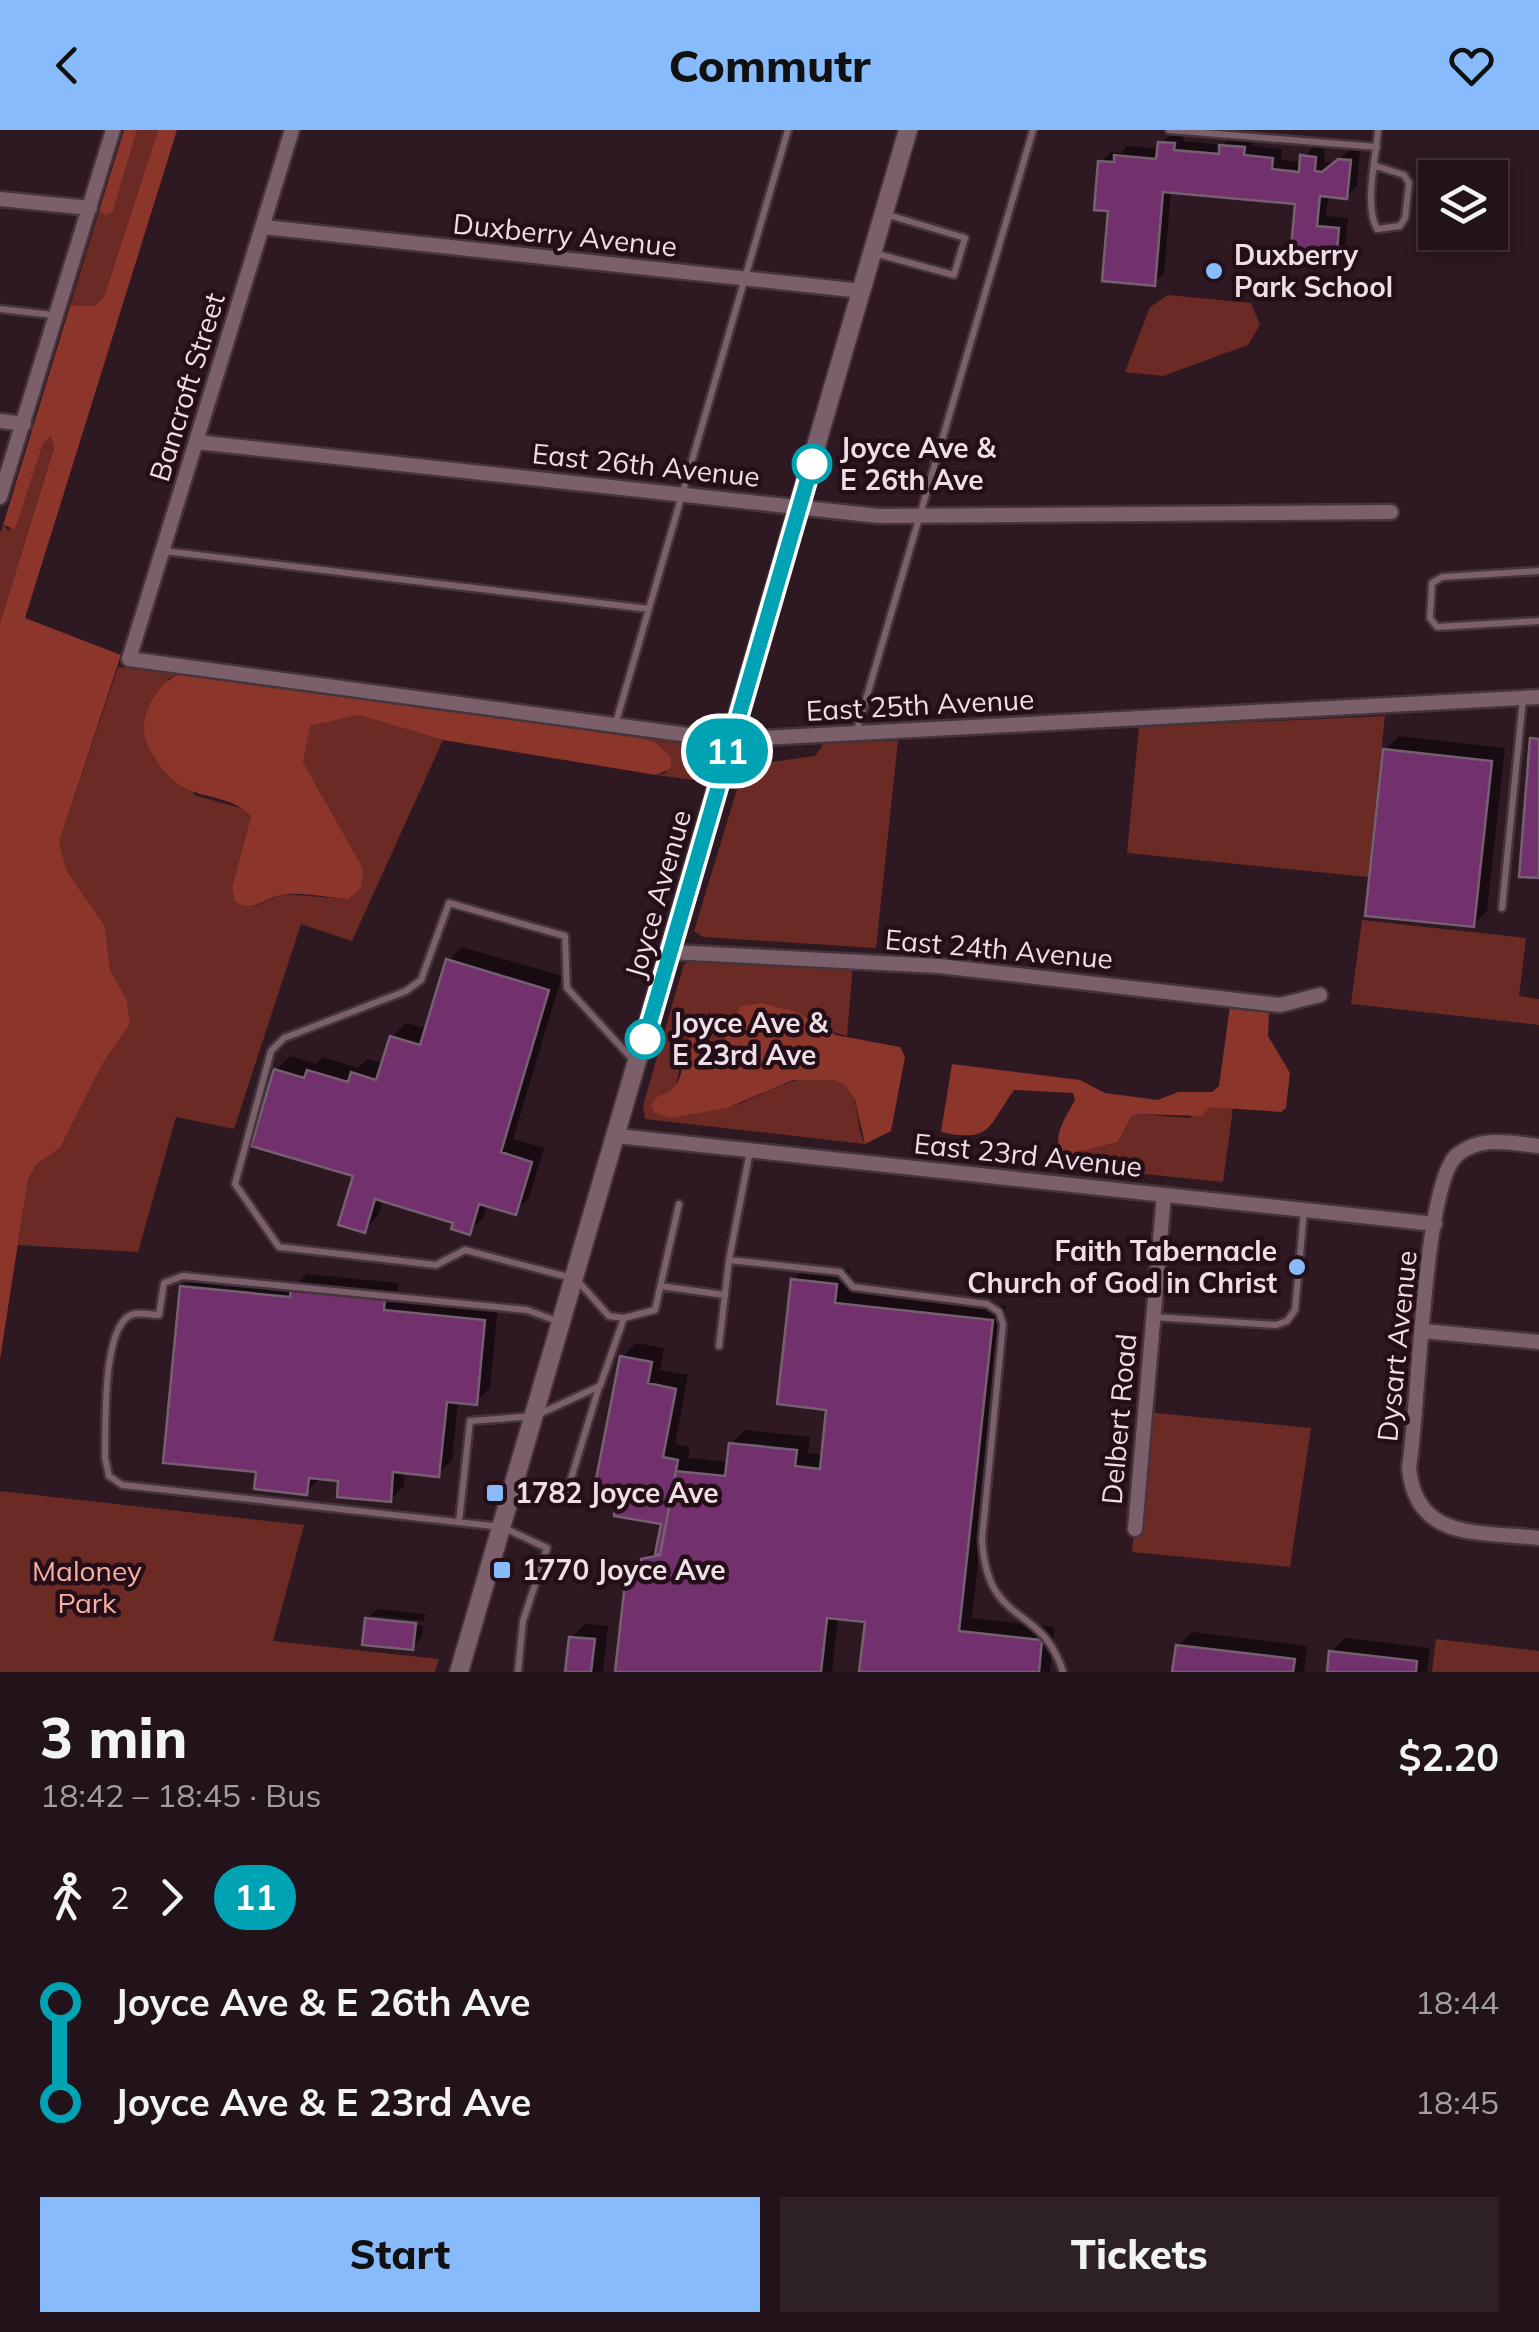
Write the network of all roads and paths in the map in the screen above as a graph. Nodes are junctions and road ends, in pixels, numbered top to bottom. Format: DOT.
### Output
graph roads {
  1 [pos="113,130"];
  2 [pos="292,130"];
  3 [pos="788,130"];
  4 [pos="908,130"];
  5 [pos="1033,130"];
  6 [pos="1169,130"];
  7 [pos="1378,130"];
  8 [pos="1250,133"];
  9 [pos="1377,147"];
  10 [pos="1376,166"];
  11 [pos="0,199"];
  12 [pos="90,208"];
  13 [pos="885,214"];
  14 [pos="263,227"];
  15 [pos="873,253"];
  16 [pos="745,279"];
  17 [pos="862,291"];
  18 [pos="0,309"];
  19 [pos="58,316"];
  20 [pos="0,421"];
  21 [pos="24,424"];
  22 [pos="196,442"];
  23 [pos="683,494"];
  24 [pos="0,497"];
  25 [pos="799,508"];
  26 [pos="1391,512"];
  27 [pos="918,516"];
  28 [pos="162,551"];
  29 [pos="1539,571"];
  30 [pos="649,610"];
  31 [pos="1539,621"];
  32 [pos="128,659"];
  33 [pos="1539,697"];
  34 [pos="1523,698"];
  35 [pos="616,724"];
  36 [pos="856,733"];
  37 [pos="730,739"];
  38 [pos="1502,908"];
  39 [pos="671,952"];
  40 [pos="1320,995"];
  41 [pos="638,1065"];
  42 [pos="617,1136"];
  43 [pos="1539,1146"];
  44 [pos="750,1152"];
  45 [pos="1164,1195"];
  46 [pos="680,1204"];
  47 [pos="1304,1210"];
  48 [pos="1435,1224"];
  49 [pos="729,1260"];
  50 [pos="576,1280"];
  51 [pos="660,1286"];
  52 [pos="725,1295"];
  53 [pos="1153,1316"];
  54 [pos="624,1318"];
  55 [pos="563,1323"];
  56 [pos="1423,1331"];
  57 [pos="1539,1342"];
  58 [pos="719,1346"];
  59 [pos="600,1386"];
  60 [pos="535,1416"];
  61 [pos="567,1492"];
  62 [pos="459,1522"];
  63 [pos="502,1527"];
  64 [pos="1135,1529"];
  65 [pos="1539,1538"];
  66 [pos="459,1672"];
  67 [pos="518,1672"];
  68 [pos="1062,1672"];
  1 -- 12 [label="street"];
  2 -- 14 [label="street, Bancroft Street"];
  3 -- 16 [label="lane"];
  4 -- 13 [label="street, Joyce Avenue"];
  5 -- 27 [label="lane"];
  6 -- 8 [label="lane"];
  7 -- 9 [label="lane"];
  8 -- 9 [label="lane"];
  9 -- 10 [label="lane"];
  10 -- 10 [label="lane"];
  11 -- 12 [label="street"];
  12 -- 19 [label="street"];
  13 -- 15 [label="street, Joyce Avenue"];
  13 -- 15 [label="lane"];
  14 -- 16 [label="street, Duxberry Avenue"];
  14 -- 22 [label="street, Bancroft Street"];
  15 -- 17 [label="street, Joyce Avenue"];
  16 -- 17 [label="street, Duxberry Avenue"];
  16 -- 23 [label="lane"];
  17 -- 25 [label="street, Joyce Avenue"];
  18 -- 19 [label="lane"];
  19 -- 21 [label="street"];
  20 -- 21 [label="street"];
  21 -- 24 [label="street"];
  22 -- 23 [label="street, East 26th Avenue"];
  22 -- 28 [label="street, Bancroft Street"];
  23 -- 25 [label="street, East 26th Avenue"];
  23 -- 30 [label="lane"];
  25 -- 27 [label="street, East 26th Avenue"];
  25 -- 37 [label="street, Joyce Avenue"];
  26 -- 27 [label="street, East 26th Avenue"];
  27 -- 36 [label="lane"];
  28 -- 30 [label="lane"];
  28 -- 32 [label="street, Bancroft Street"];
  29 -- 31 [label="lane"];
  30 -- 35 [label="lane"];
  32 -- 35 [label="street, East 25th Avenue"];
  33 -- 34 [label="street, East 25th Avenue"];
  34 -- 36 [label="street, East 25th Avenue"];
  34 -- 38 [label="lane"];
  35 -- 37 [label="street, East 25th Avenue"];
  36 -- 37 [label="street, East 25th Avenue"];
  37 -- 39 [label="street, Joyce Avenue"];
  39 -- 40 [label="street, East 24th Avenue"];
  39 -- 41 [label="street, Joyce Avenue"];
  41 -- 42 [label="street, Joyce Avenue"];
  41 -- 50 [label="lane"];
  42 -- 44 [label="street, East 23rd Avenue"];
  42 -- 50 [label="street, Joyce Avenue"];
  43 -- 48 [label="street, Dysart Avenue"];
  44 -- 45 [label="street, East 23rd Avenue"];
  44 -- 49 [label="lane"];
  45 -- 47 [label="street, East 23rd Avenue"];
  45 -- 53 [label="street, Delbert Road"];
  46 -- 51 [label="lane"];
  47 -- 48 [label="street, East 23rd Avenue"];
  47 -- 53 [label="lane"];
  48 -- 56 [label="street, Dysart Avenue"];
  49 -- 52 [label="lane"];
  49 -- 68 [label="lane"];
  50 -- 54 [label="lane"];
  50 -- 55 [label="street, Joyce Avenue"];
  51 -- 52 [label="lane"];
  51 -- 54 [label="lane"];
  52 -- 58 [label="lane"];
  53 -- 64 [label="street, Delbert Road"];
  54 -- 59 [label="lane"];
  55 -- 60 [label="street, Joyce Avenue"];
  55 -- 62 [label="lane"];
  56 -- 57 [label="street"];
  56 -- 65 [label="street, Dysart Avenue"];
  59 -- 60 [label="lane"];
  59 -- 61 [label="lane"];
  60 -- 62 [label="lane"];
  60 -- 63 [label="street, Joyce Avenue"];
  62 -- 63 [label="lane"];
  63 -- 66 [label="street, Joyce Avenue"];
  63 -- 67 [label="lane"];
}
